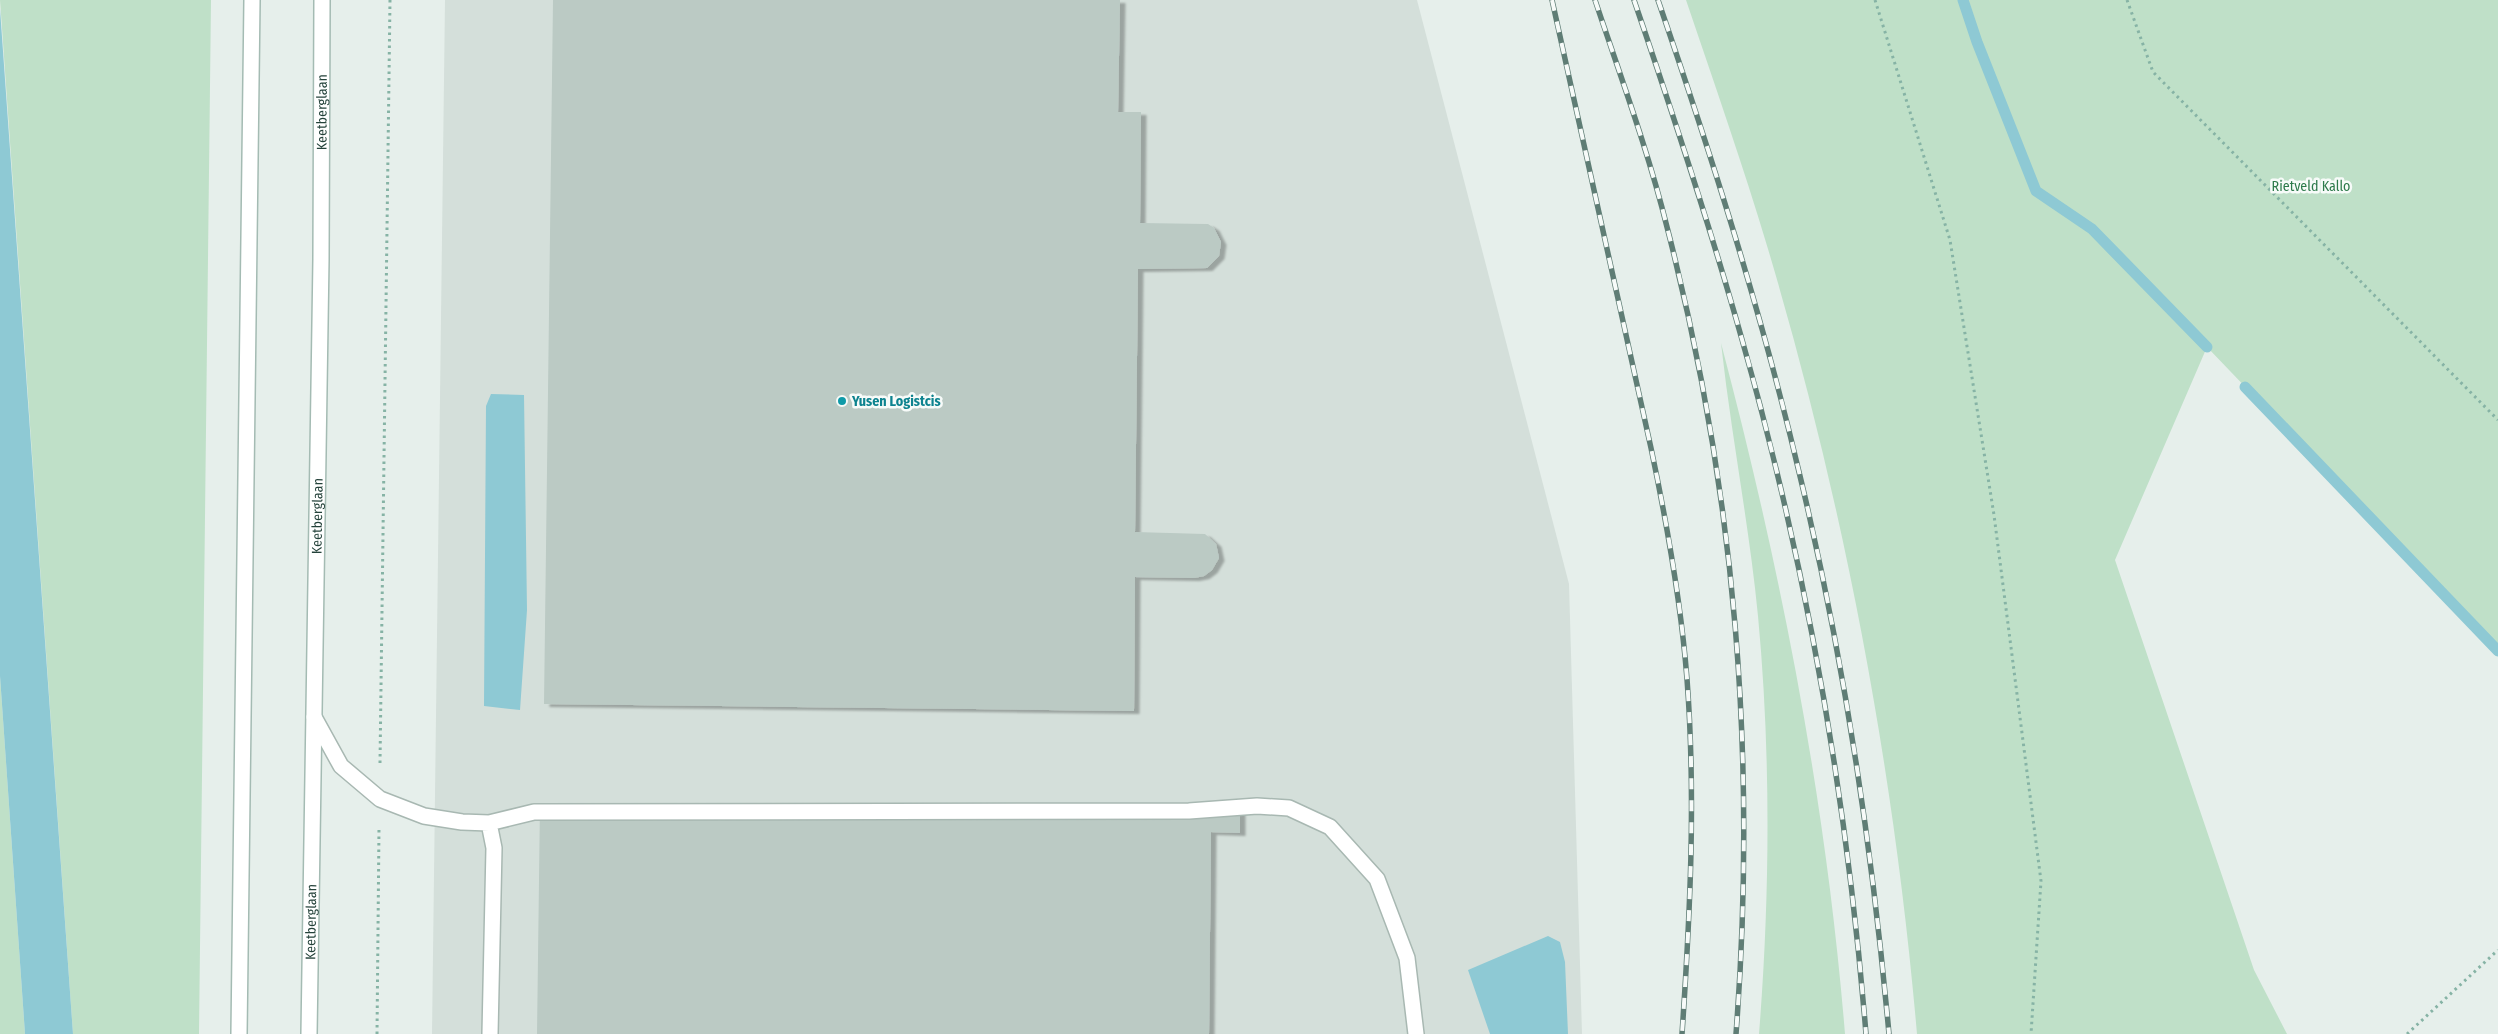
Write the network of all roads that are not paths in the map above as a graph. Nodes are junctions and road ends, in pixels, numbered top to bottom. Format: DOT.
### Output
graph roads {
  1 [pos="252,0"];
  2 [pos="322,0"];
  3 [pos="314,717"];
  4 [pos="489,822"];
  5 [pos="239,1034"];
  6 [pos="309,1034"];
  7 [pos="490,1034"];
  8 [pos="1416,1034"];
  1 -- 5 [label="main road"];
  2 -- 3 [label="main road, Keetberglaan"];
  3 -- 4 [label="main road"];
  3 -- 6 [label="main road, Keetberglaan"];
  4 -- 7 [label="main road"];
  4 -- 8 [label="main road"];
}
